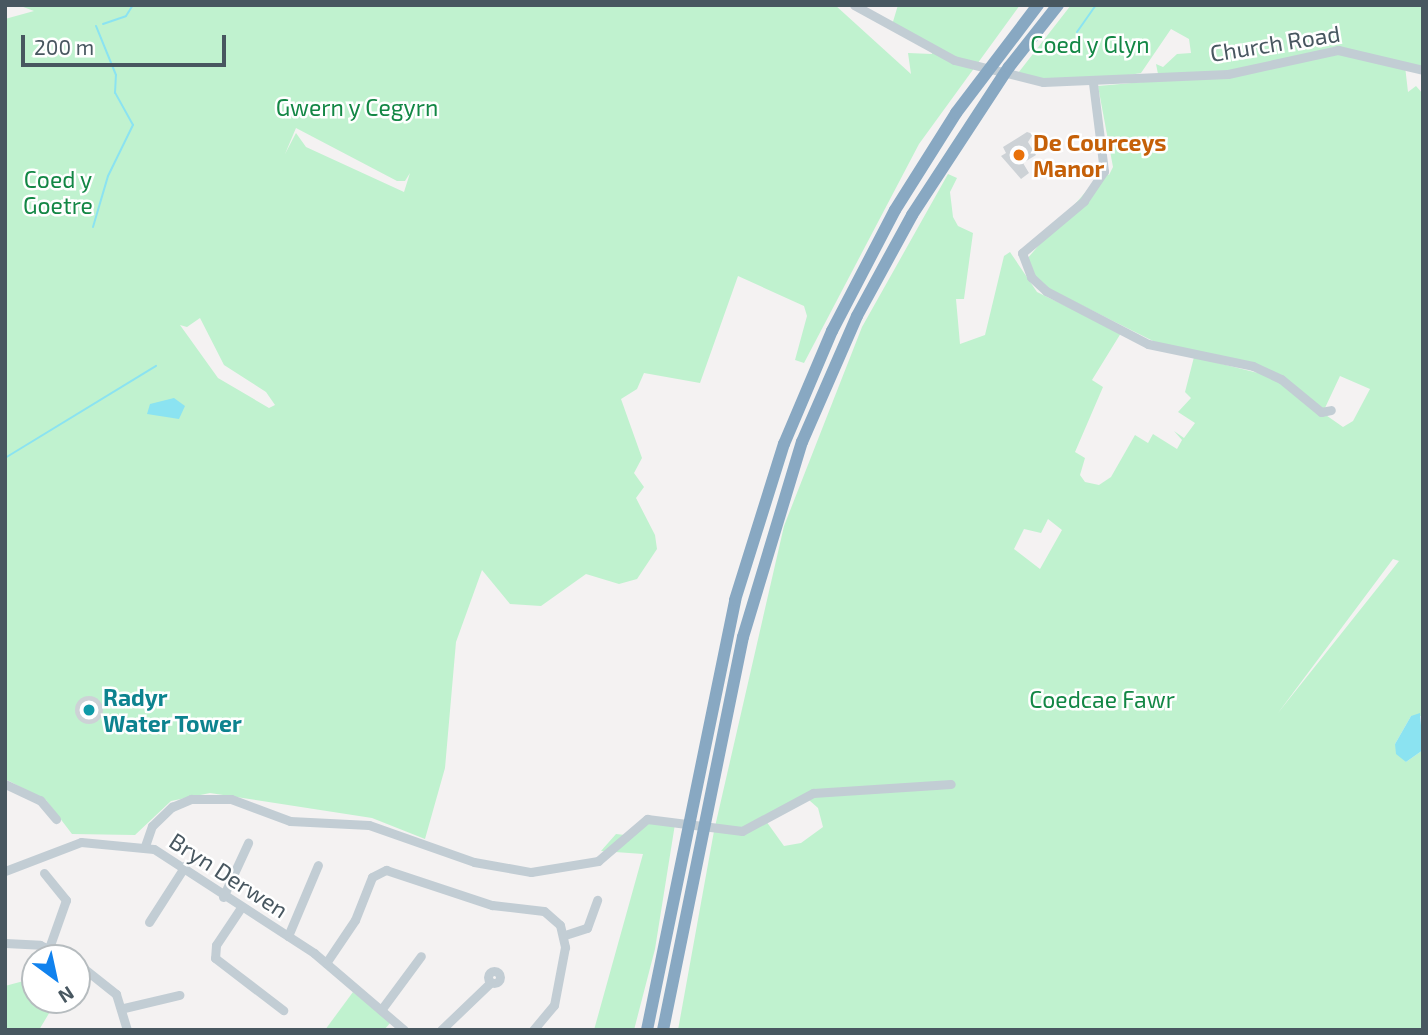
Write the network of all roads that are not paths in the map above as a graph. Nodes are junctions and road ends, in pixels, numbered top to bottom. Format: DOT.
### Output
graph roads {
  1 [pos="853,5"];
  2 [pos="1038,5"];
  3 [pos="1058,5"];
  4 [pos="1423,70"];
  5 [pos="1093,83"];
  6 [pos="1331,410"];
  7 [pos="5,784"];
  8 [pos="951,784"];
  9 [pos="56,819"];
  10 [pos="248,843"];
  11 [pos="145,846"];
  12 [pos="318,865"];
  13 [pos="185,866"];
  14 [pos="5,871"];
  15 [pos="44,873"];
  16 [pos="223,897"];
  17 [pos="597,900"];
  18 [pos="240,909"];
  19 [pos="149,922"];
  20 [pos="565,935"];
  21 [pos="288,936"];
  22 [pos="50,944"];
  23 [pos="421,956"];
  24 [pos="326,963"];
  25 [pos="91,972"];
  26 [pos="491,982"];
  27 [pos="179,995"];
  28 [pos="124,1009"];
  29 [pos="283,1010"];
  30 [pos="381,1010"];
  31 [pos="127,1030"];
  32 [pos="404,1030"];
  33 [pos="442,1030"];
  34 [pos="533,1030"];
  35 [pos="647,1030"];
  36 [pos="663,1030"];
  1 -- 5 [label="street, Church Road"];
  2 -- 35 [label="highway"];
  3 -- 36 [label="highway"];
  4 -- 5 [label="street, Church Road"];
  5 -- 6 [label="street"];
  7 -- 9 [label="street"];
  8 -- 11 [label="street"];
  10 -- 16 [label="street"];
  11 -- 13 [label="street, Bryn Derwen"];
  11 -- 14 [label="street, Bryn Derwen"];
  12 -- 21 [label="street"];
  13 -- 16 [label="street, Bryn Derwen"];
  13 -- 19 [label="street"];
  15 -- 22 [label="street"];
  16 -- 18 [label="street, Bryn Derwen"];
  17 -- 20 [label="street"];
  18 -- 21 [label="street, Bryn Derwen"];
  18 -- 29 [label="street"];
  20 -- 24 [label="street"];
  20 -- 34 [label="street"];
  21 -- 24 [label="street, Bryn Derwen"];
  23 -- 30 [label="street"];
  24 -- 30 [label="street, Bryn Derwen"];
  25 -- 28 [label="street"];
  26 -- 33 [label="street"];
  27 -- 28 [label="street"];
  28 -- 31 [label="street"];
  30 -- 32 [label="street, Bryn Derwen"];
}
